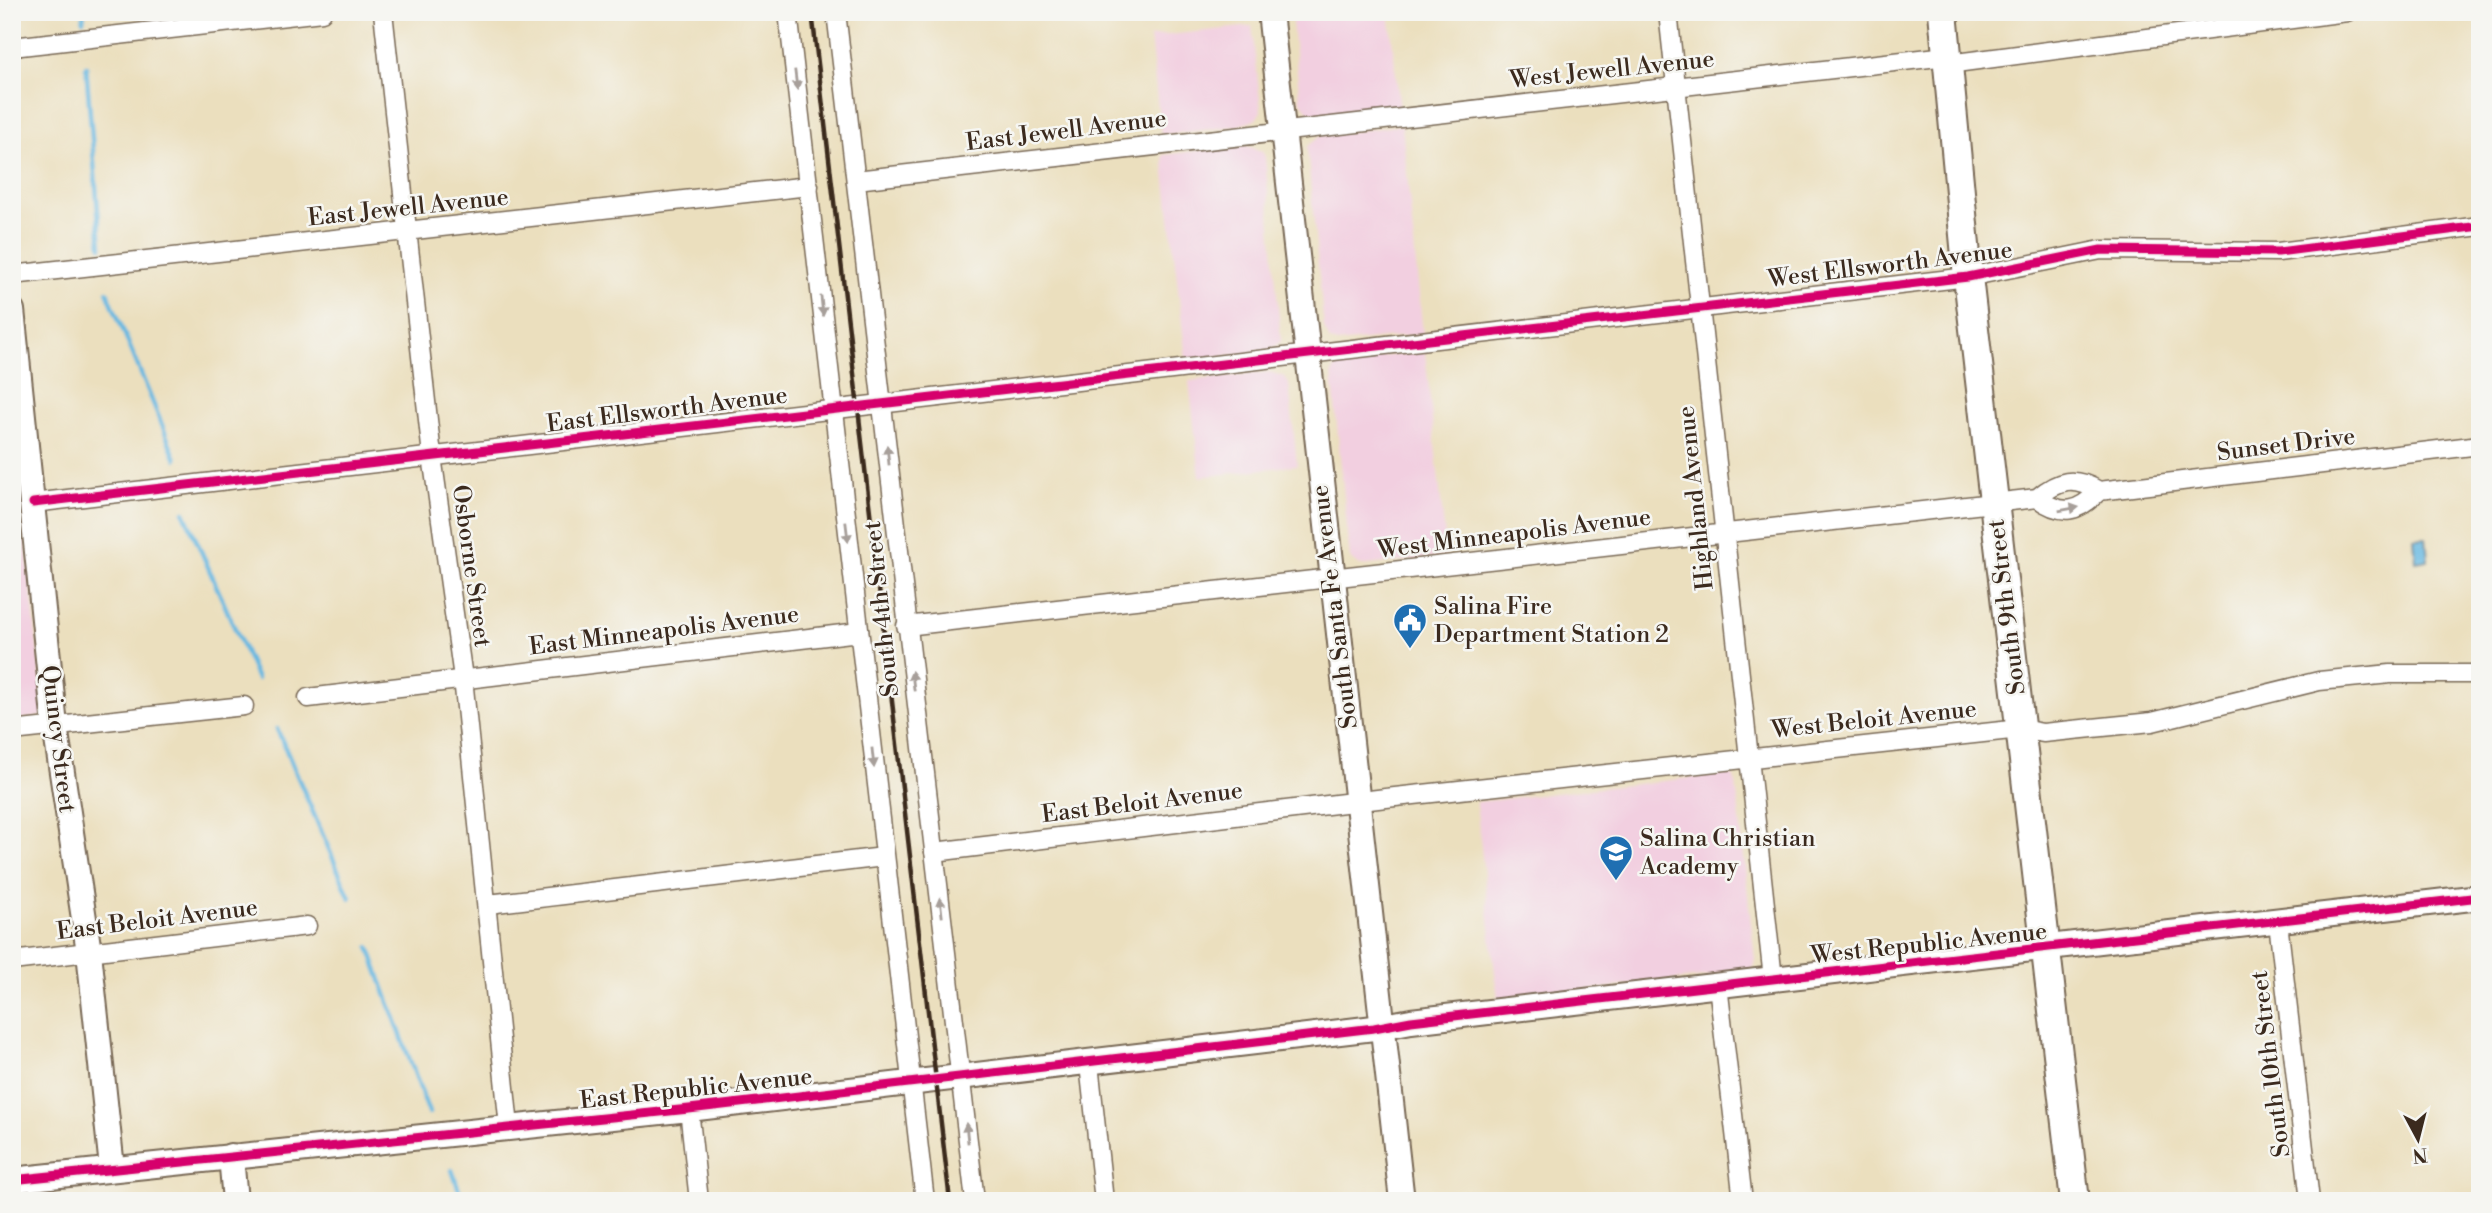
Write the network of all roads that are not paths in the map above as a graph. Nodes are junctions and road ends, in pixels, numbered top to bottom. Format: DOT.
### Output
graph roads {
  1 [pos="323,12"];
  2 [pos="383,12"];
  3 [pos="788,12"];
  4 [pos="836,12"];
  5 [pos="1270,12"];
  6 [pos="1668,12"];
  7 [pos="1943,12"];
  8 [pos="2347,12"];
  9 [pos="12,47"];
  10 [pos="1948,60"];
  11 [pos="1676,86"];
  12 [pos="1282,129"];
  13 [pos="856,180"];
  14 [pos="809,186"];
  15 [pos="2480,226"];
  16 [pos="405,233"];
  17 [pos="12,275"];
  18 [pos="1968,277"];
  19 [pos="1699,307"];
  20 [pos="12,310"];
  21 [pos="1305,353"];
  22 [pos="883,403"];
  23 [pos="832,409"];
  24 [pos="2480,445"];
  25 [pos="432,456"];
  26 [pos="2099,491"];
  27 [pos="2037,498"];
  28 [pos="33,503"];
  29 [pos="1995,504"];
  30 [pos="1724,533"];
  31 [pos="1331,579"];
  32 [pos="906,626"];
  33 [pos="859,632"];
  34 [pos="2479,672"];
  35 [pos="464,678"];
  36 [pos="308,698"];
  37 [pos="244,706"];
  38 [pos="55,726"];
  39 [pos="2021,729"];
  40 [pos="12,731"];
  41 [pos="1747,757"];
  42 [pos="1357,802"];
  43 [pos="934,852"];
  44 [pos="884,857"];
  45 [pos="2480,897"];
  46 [pos="488,904"];
  47 [pos="2278,922"];
  48 [pos="307,926"];
  49 [pos="2046,950"];
  50 [pos="89,952"];
  51 [pos="12,961"];
  52 [pos="1773,979"];
  53 [pos="1718,985"];
  54 [pos="1381,1024"];
  55 [pos="1089,1064"];
  56 [pos="961,1078"];
  57 [pos="910,1084"];
  58 [pos="689,1109"];
  59 [pos="509,1128"];
  60 [pos="230,1156"];
  61 [pos="112,1168"];
  62 [pos="12,1180"];
  63 [pos="236,1201"];
  64 [pos="699,1201"];
  65 [pos="925,1201"];
  66 [pos="975,1201"];
  67 [pos="1104,1201"];
  68 [pos="1402,1201"];
  69 [pos="1742,1201"];
  70 [pos="2075,1201"];
  71 [pos="2310,1201"];
  1 -- 9 [label="street"];
  2 -- 16 [label="street, Osborne Street"];
  3 -- 14 [label="street, South 4th Street, one-way"];
  4 -- 13 [label="street, South 4th Street"];
  5 -- 12 [label="street, South Santa Fe Avenue"];
  6 -- 11 [label="street, Highland Avenue"];
  7 -- 10 [label="main road, South 9th Street"];
  8 -- 10 [label="street, West Jewell Avenue"];
  10 -- 11 [label="street, West Jewell Avenue"];
  10 -- 18 [label="main road, South 9th Street"];
  11 -- 12 [label="street, West Jewell Avenue"];
  11 -- 19 [label="street, Highland Avenue"];
  12 -- 13 [label="street, East Jewell Avenue"];
  12 -- 21 [label="street, South Santa Fe Avenue"];
  13 -- 22 [label="street, South 4th Street"];
  14 -- 16 [label="street, East Jewell Avenue"];
  14 -- 23 [label="street, South 4th Street, one-way"];
  15 -- 18 [label="street, West Ellsworth Avenue"];
  16 -- 17 [label="street, East Jewell Avenue"];
  16 -- 25 [label="street, Osborne Street"];
  18 -- 19 [label="street, West Ellsworth Avenue"];
  18 -- 29 [label="main road, South 9th Street"];
  19 -- 21 [label="street, West Ellsworth Avenue"];
  19 -- 30 [label="street, Highland Avenue"];
  20 -- 28 [label="street, Quincy Street"];
  21 -- 22 [label="street, East Ellsworth Avenue"];
  21 -- 31 [label="street, South Santa Fe Avenue"];
  22 -- 23 [label="street, East Ellsworth Avenue"];
  32 -- 22 [label="street, South 4th Street, one-way"];
  23 -- 25 [label="street, East Ellsworth Avenue"];
  23 -- 33 [label="street, South 4th Street, one-way"];
  24 -- 26 [label="street, Sunset Drive"];
  25 -- 28 [label="street, East Ellsworth Avenue"];
  25 -- 35 [label="street, Osborne Street"];
  26 -- 27 [label="street, Sunset Drive"];
  27 -- 26 [label="street, Sunset Drive, one-way"];
  27 -- 29 [label="street, Sunset Drive"];
  28 -- 38 [label="street, Quincy Street"];
  29 -- 30 [label="street, West Minneapolis Avenue"];
  29 -- 39 [label="main road, South 9th Street"];
  30 -- 31 [label="street, West Minneapolis Avenue"];
  30 -- 41 [label="street, Highland Avenue"];
  31 -- 32 [label="street"];
  31 -- 42 [label="street, South Santa Fe Avenue"];
  43 -- 32 [label="street, South 4th Street, one-way"];
  33 -- 35 [label="street, East Minneapolis Avenue"];
  33 -- 44 [label="street, South 4th Street, one-way"];
  34 -- 39 [label="street, West Beloit Avenue"];
  35 -- 36 [label="street, East Minneapolis Avenue"];
  35 -- 46 [label="street, Osborne Street"];
  37 -- 38 [label="street"];
  38 -- 40 [label="street"];
  38 -- 50 [label="street, Quincy Street"];
  39 -- 41 [label="street, West Beloit Avenue"];
  39 -- 49 [label="main road, South 9th Street"];
  41 -- 42 [label="street, West Beloit Avenue"];
  41 -- 52 [label="street, Highland Avenue"];
  42 -- 43 [label="street, East Beloit Avenue"];
  42 -- 54 [label="street, South Santa Fe Avenue"];
  56 -- 43 [label="street, South 4th Street, one-way"];
  44 -- 46 [label="street"];
  44 -- 57 [label="street, South 4th Street"];
  45 -- 47 [label="street, West Republic Avenue"];
  46 -- 59 [label="street, Osborne Street"];
  47 -- 49 [label="street, West Republic Avenue"];
  47 -- 71 [label="street, South 10th Street"];
  48 -- 50 [label="street, East Beloit Avenue"];
  49 -- 52 [label="street, West Republic Avenue"];
  49 -- 70 [label="main road, South 9th Street"];
  50 -- 51 [label="street, East Beloit Avenue"];
  50 -- 61 [label="street, Quincy Street"];
  52 -- 53 [label="street, West Republic Avenue"];
  53 -- 54 [label="street, West Republic Avenue"];
  53 -- 69 [label="street"];
  54 -- 55 [label="street, East Republic Avenue"];
  54 -- 68 [label="street, South Santa Fe Avenue"];
  55 -- 56 [label="street, East Republic Avenue"];
  55 -- 67 [label="street"];
  56 -- 57 [label="street, East Republic Avenue"];
  66 -- 56 [label="street, South 4th Street, one-way"];
  57 -- 58 [label="street, East Republic Avenue"];
  57 -- 65 [label="street, South 4th Street"];
  58 -- 59 [label="street, East Republic Avenue"];
  58 -- 64 [label="street"];
  59 -- 60 [label="street, East Republic Avenue"];
  60 -- 61 [label="street, East Republic Avenue"];
  60 -- 63 [label="street"];
  61 -- 62 [label="street, East Republic Avenue"];
}
